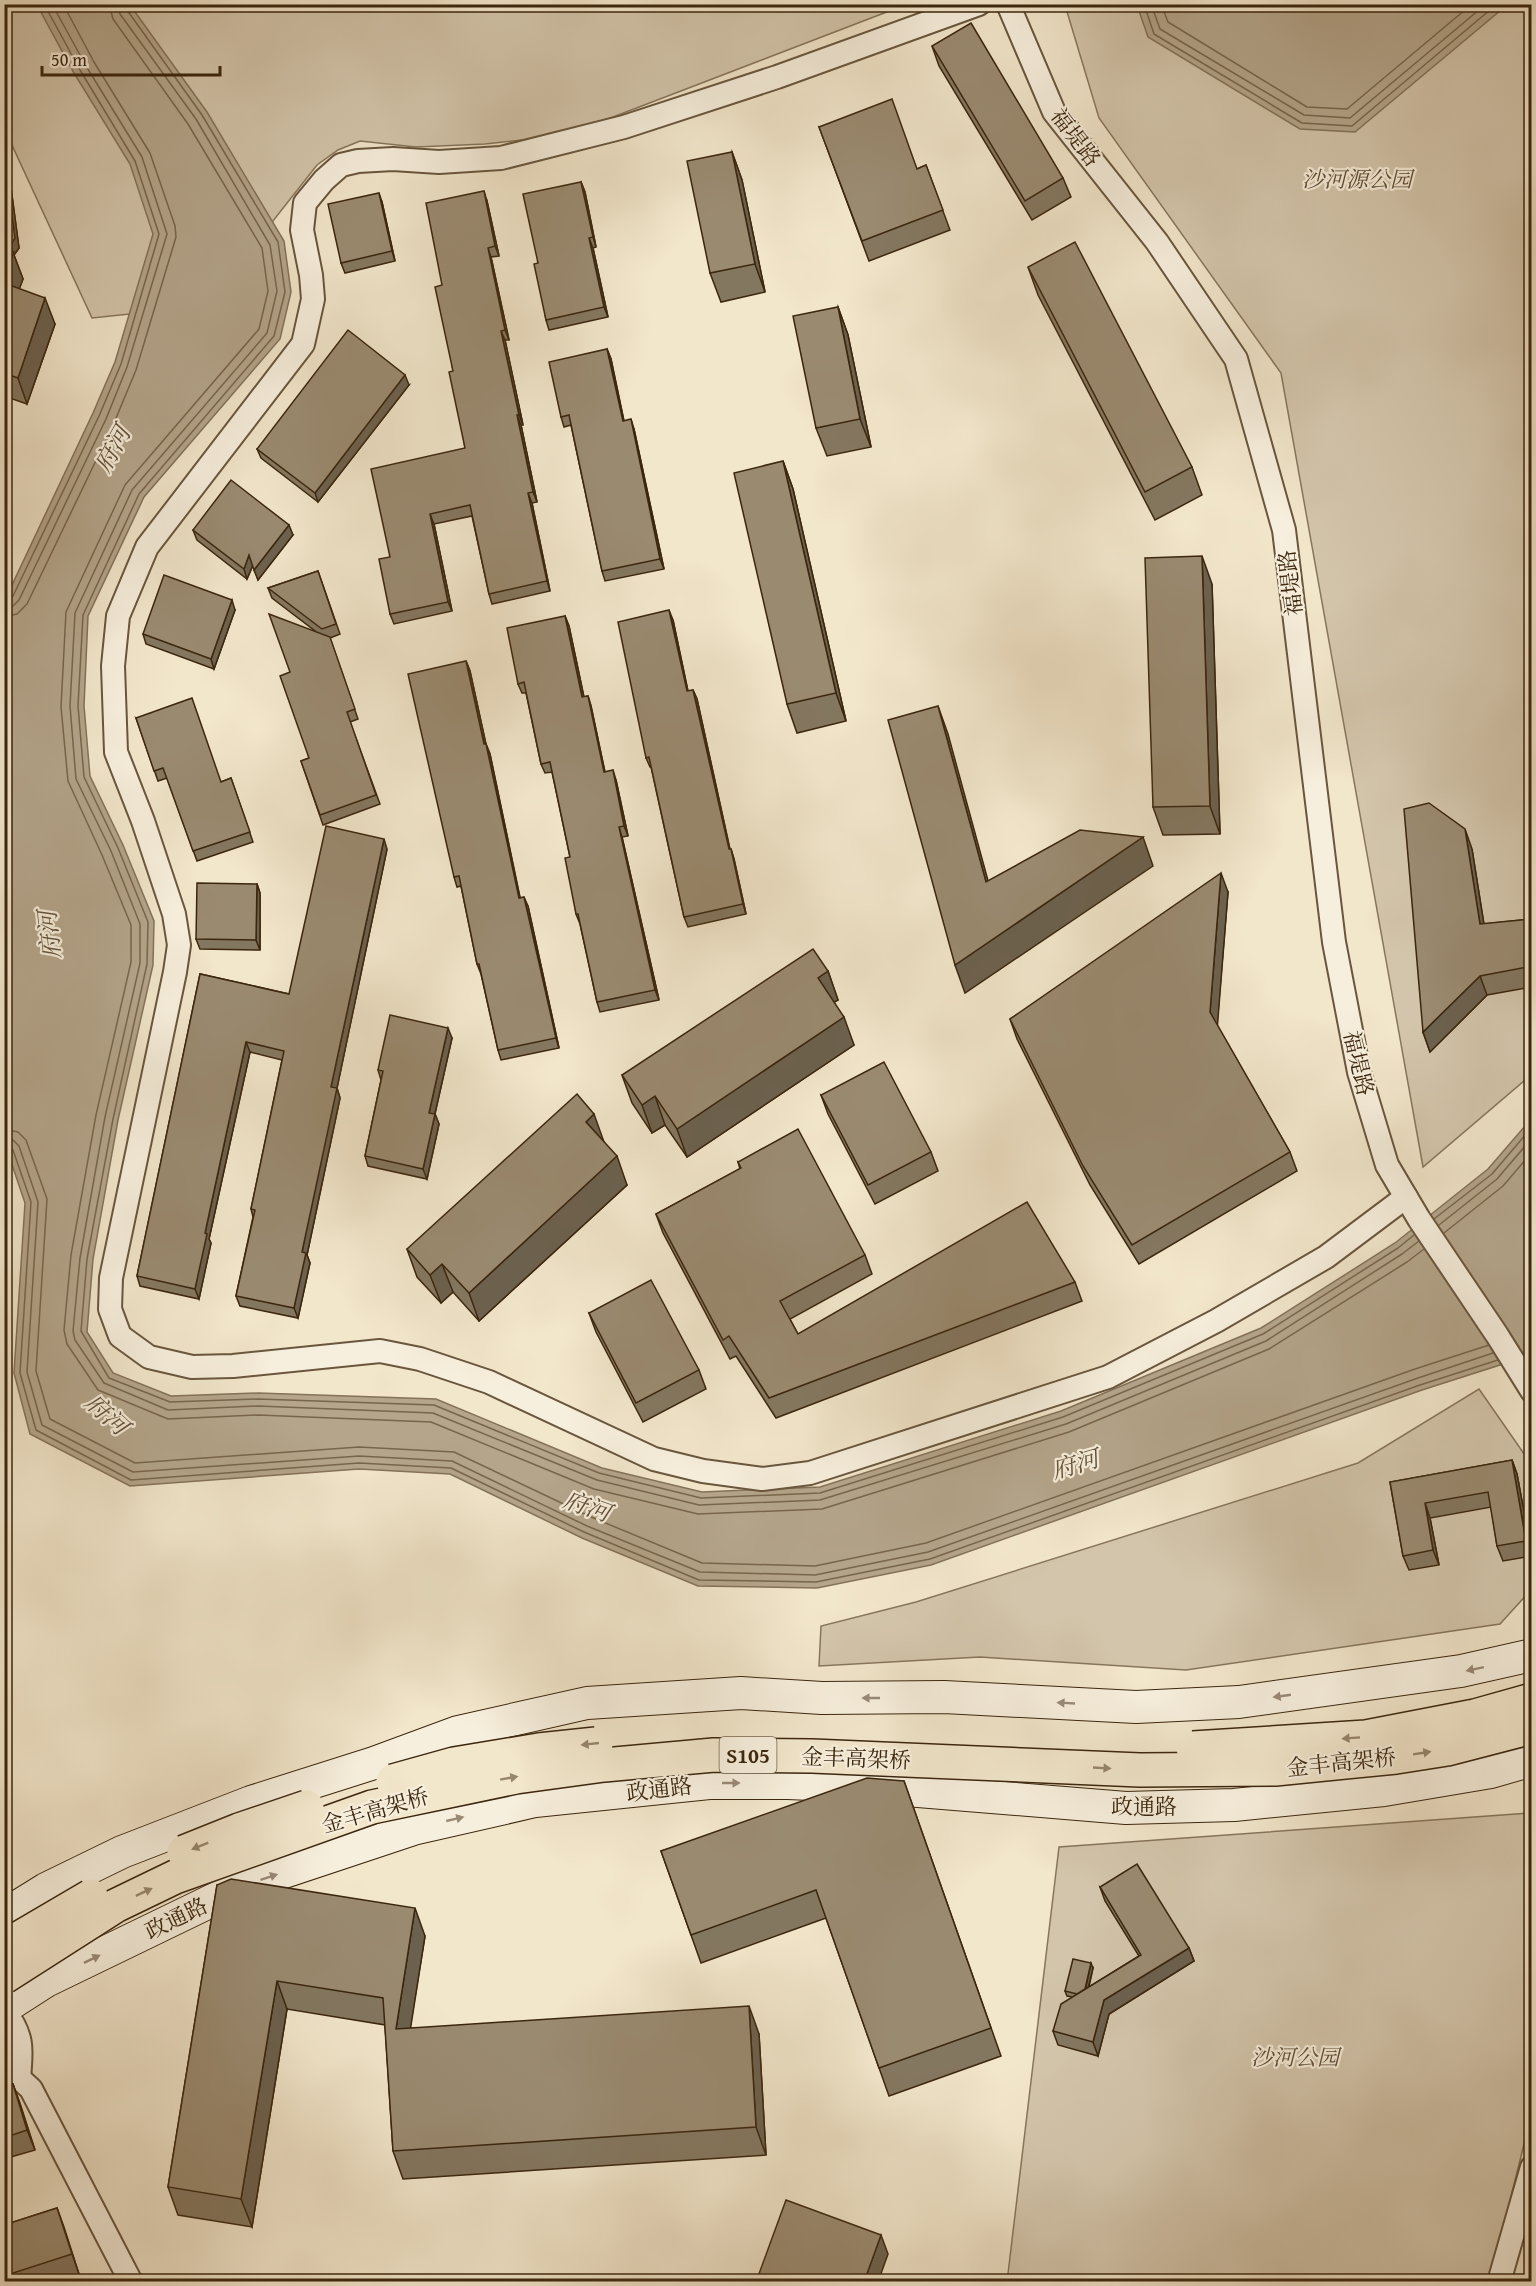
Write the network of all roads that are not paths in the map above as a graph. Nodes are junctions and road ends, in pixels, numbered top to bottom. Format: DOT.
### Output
graph roads {
  1 [pos="979,4"];
  2 [pos="1008,4"];
  3 [pos="1406,1197"];
  4 [pos="1532,1391"];
  5 [pos="1532,1655"];
  6 [pos="1532,1700"];
  7 [pos="1532,1727"];
  8 [pos="1532,1760"];
  9 [pos="4,1915"];
  10 [pos="4,1922"];
  11 [pos="4,1947"];
  12 [pos="4,1977"];
  13 [pos="46,1981"];
  14 [pos="4,2009"];
  15 [pos="12,2077"];
  16 [pos="1532,2167"];
  17 [pos="130,2282"];
  18 [pos="1499,2282"];
  1 -- 3 [label="street"];
  2 -- 3 [label="street, 福堤路"];
  3 -- 4 [label="street, 福堤路"];
  5 -- 9 [label="main road, one-way"];
  6 -- 11 [label="highway, 金丰高架桥 / S105, one-way, bridge"];
  12 -- 7 [label="highway, 金丰高架桥 / S105, one-way, bridge"];
  13 -- 8 [label="main road, 政通路, one-way"];
  10 -- 13 [label="main road"];
  13 -- 14 [label="main road, 政通路"];
  14 -- 15 [label="street"];
  15 -- 17 [label="street"];
  16 -- 18 [label="street"];
}
